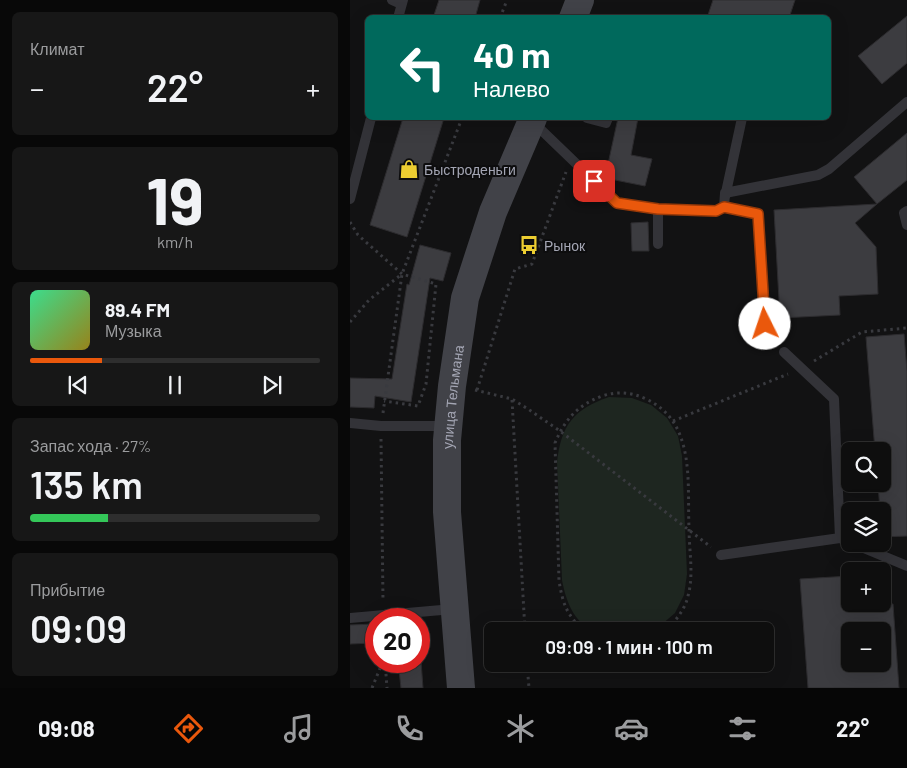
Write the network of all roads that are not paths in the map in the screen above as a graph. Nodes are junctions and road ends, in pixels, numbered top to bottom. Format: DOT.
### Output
graph roads {
  1 [pos="580,0"];
  2 [pos="399,1"];
  3 [pos="398,15"];
  4 [pos="574,15"];
  5 [pos="907,102"];
  6 [pos="370,120"];
  7 [pos="533,120"];
  8 [pos="534,120"];
  9 [pos="595,120"];
  10 [pos="607,120"];
  11 [pos="742,120"];
  12 [pos="725,193"];
  13 [pos="350,198"];
  14 [pos="724,207"];
  15 [pos="658,209"];
  16 [pos="907,211"];
  17 [pos="907,225"];
  18 [pos="658,244"];
  19 [pos="765,324"];
  20 [pos="784,352"];
  21 [pos="350,423"];
  22 [pos="449,426"];
  23 [pos="842,502"];
  24 [pos="841,540"];
  25 [pos="873,552"];
  26 [pos="721,555"];
  27 [pos="907,566"];
  28 [pos="454,609"];
  29 [pos="350,618"];
  30 [pos="461,688"];
  1 -- 4 [label="main road"];
  2 -- 3 [label="lane"];
  5 -- 12 [label="lane"];
  6 -- 13 [label="lane"];
  7 -- 22 [label="main road, улица Тельмана"];
  8 -- 15 [label="lane"];
  9 -- 10 [label="lane"];
  11 -- 12 [label="lane"];
  12 -- 14 [label="lane"];
  14 -- 15 [label="lane"];
  14 -- 19 [label="lane"];
  15 -- 18 [label="lane"];
  16 -- 17 [label="lane"];
  20 -- 23 [label="lane"];
  21 -- 22 [label="lane"];
  22 -- 28 [label="main road, улица Тельмана"];
  24 -- 26 [label="lane"];
  25 -- 27 [label="lane"];
  28 -- 29 [label="lane"];
  28 -- 30 [label="main road, улица Тельмана"];
}
